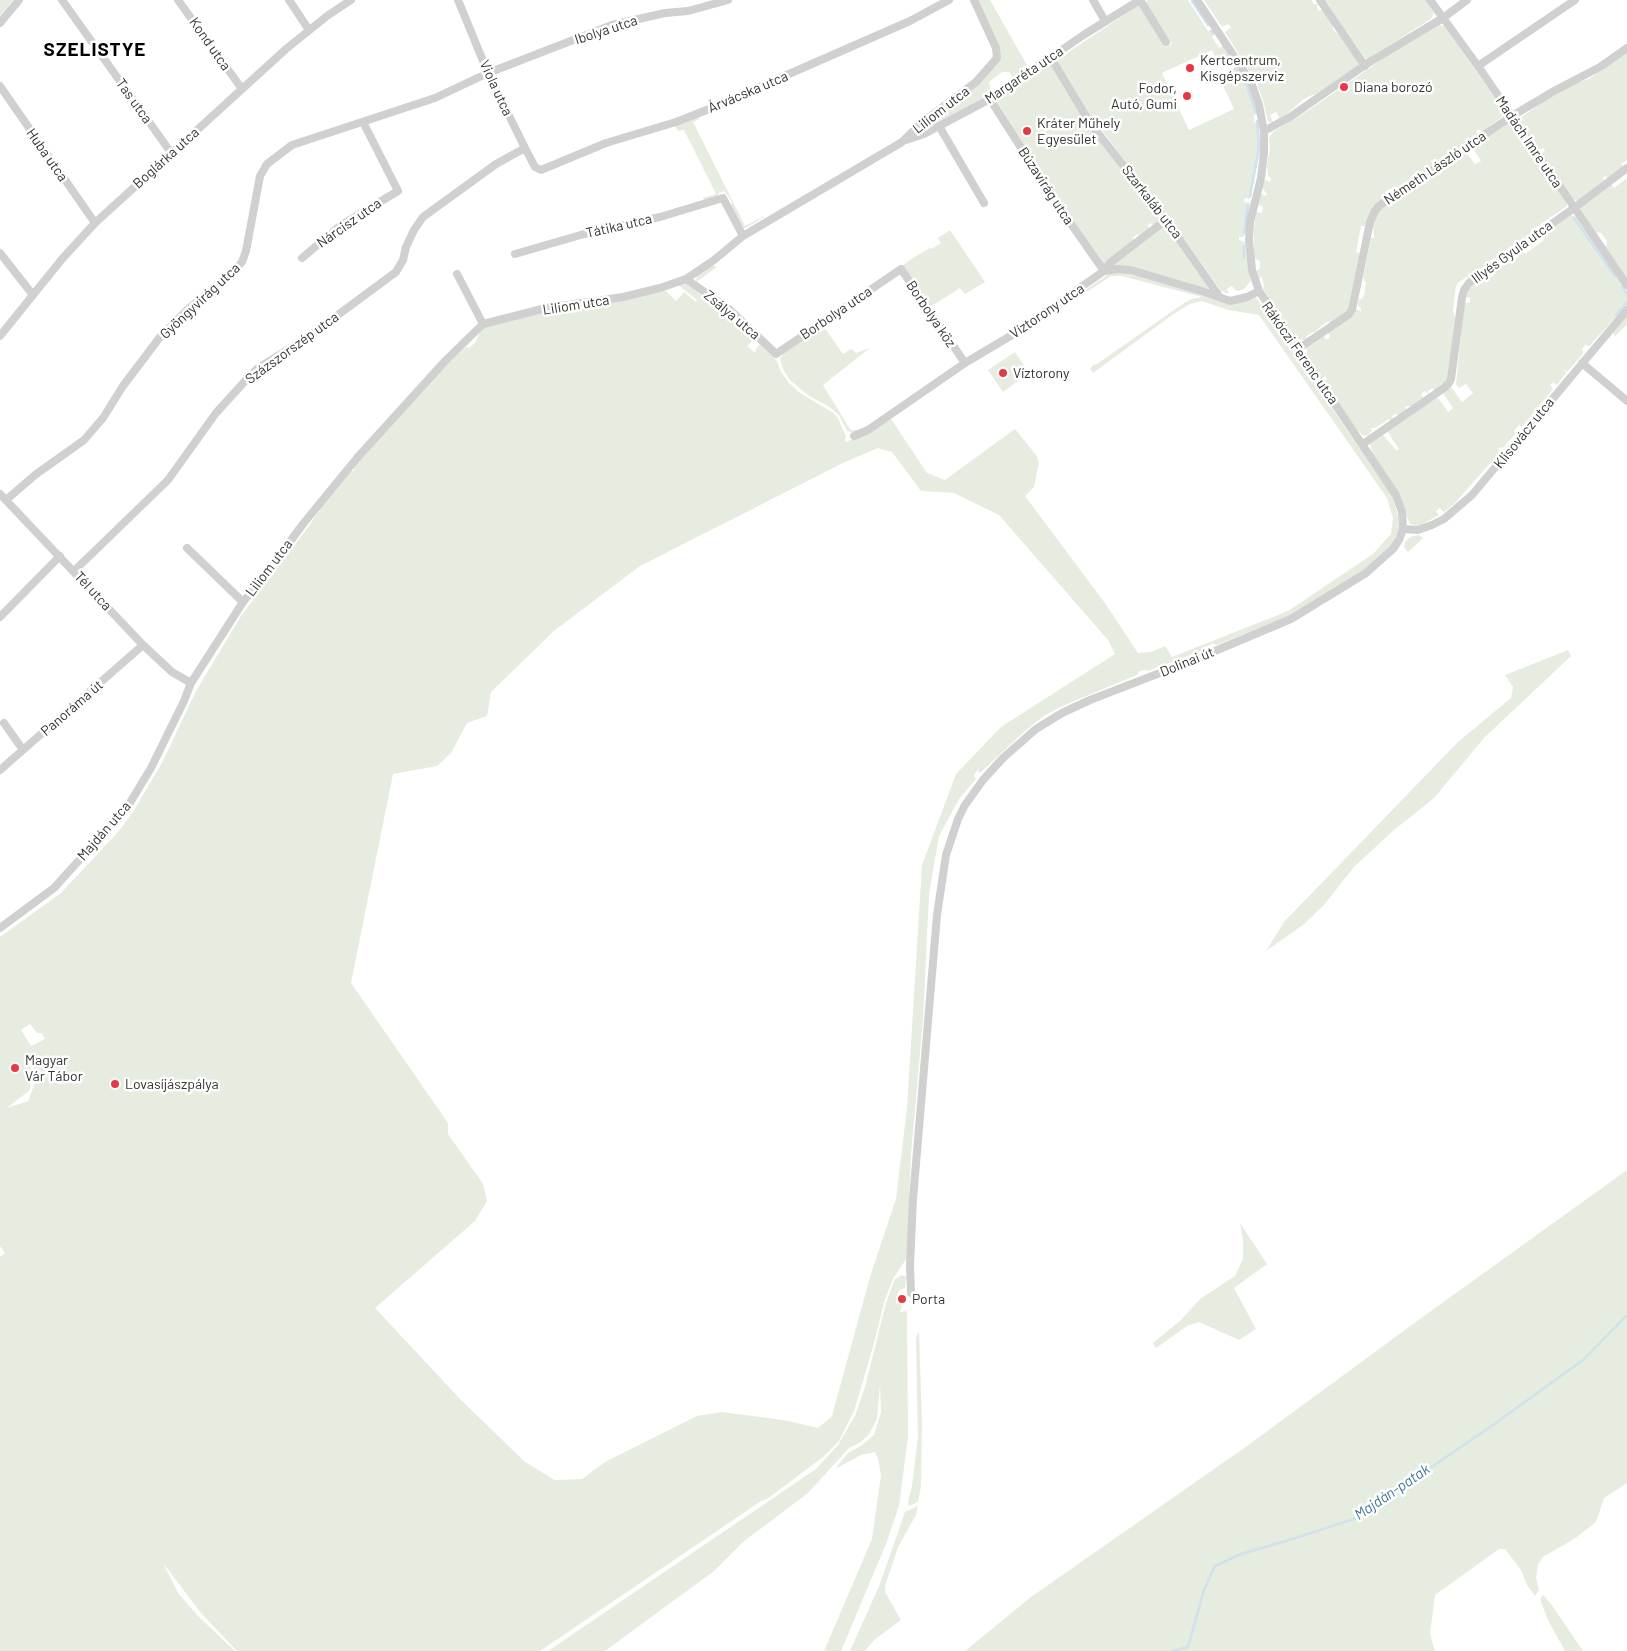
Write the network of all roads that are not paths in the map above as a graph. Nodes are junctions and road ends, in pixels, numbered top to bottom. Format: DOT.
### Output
graph roads {
  1 [pos="19,0"];
  2 [pos="62,0"];
  3 [pos="178,0"];
  4 [pos="289,0"];
  5 [pos="351,0"];
  6 [pos="458,0"];
  7 [pos="728,0"];
  8 [pos="949,0"];
  9 [pos="974,0"];
  10 [pos="1093,0"];
  11 [pos="1140,0"];
  12 [pos="1197,0"];
  13 [pos="1320,0"];
  14 [pos="1430,0"];
  15 [pos="1468,0"];
  16 [pos="1575,0"];
  17 [pos="1443,18"];
  18 [pos="1106,20"];
  19 [pos="0,23"];
  20 [pos="309,30"];
  21 [pos="1166,42"];
  22 [pos="1627,48"];
  23 [pos="1051,58"];
  24 [pos="1365,66"];
  25 [pos="1478,66"];
  26 [pos="488,73"];
  27 [pos="0,86"];
  28 [pos="242,88"];
  29 [pos="990,99"];
  30 [pos="1512,116"];
  31 [pos="363,122"];
  32 [pos="939,126"];
  33 [pos="1264,131"];
  34 [pos="902,142"];
  35 [pos="524,148"];
  36 [pos="172,154"];
  37 [pos="1627,168"];
  38 [pos="541,170"];
  39 [pos="984,203"];
  40 [pos="1574,208"];
  41 [pos="1166,220"];
  42 [pos="95,223"];
  43 [pos="743,236"];
  44 [pos="0,253"];
  45 [pos="516,254"];
  46 [pos="302,258"];
  47 [pos="1104,271"];
  48 [pos="896,272"];
  49 [pos="457,274"];
  50 [pos="686,279"];
  51 [pos="1627,285"];
  52 [pos="1259,291"];
  53 [pos="33,295"];
  54 [pos="1219,296"];
  55 [pos="1627,310"];
  56 [pos="483,324"];
  57 [pos="0,336"];
  58 [pos="1298,349"];
  59 [pos="776,354"];
  60 [pos="965,363"];
  61 [pos="1582,363"];
  62 [pos="1627,401"];
  63 [pos="854,436"];
  64 [pos="1363,444"];
  65 [pos="0,494"];
  66 [pos="6,500"];
  67 [pos="1403,529"];
  68 [pos="187,548"];
  69 [pos="60,556"];
  70 [pos="74,571"];
  71 [pos="243,602"];
  72 [pos="0,617"];
  73 [pos="144,645"];
  74 [pos="190,683"];
  75 [pos="4,723"];
  76 [pos="23,750"];
  77 [pos="0,770"];
  78 [pos="0,928"];
  79 [pos="911,1293"];
  1 -- 19 [label="street"];
  2 -- 36 [label="street, Tas utca"];
  3 -- 28 [label="street, Kond utca"];
  4 -- 20 [label="street"];
  5 -- 20 [label="street, Boglárka utca"];
  6 -- 26 [label="street, Viola utca"];
  7 -- 26 [label="street, Ibolya utca"];
  8 -- 38 [label="street, Árvácska utca"];
  9 -- 34 [label="street, Liliom utca"];
  10 -- 18 [label="street"];
  11 -- 18 [label="street, Margaréta utca"];
  11 -- 21 [label="street"];
  12 -- 33 [label="street, Rákóczi Ferenc utca"];
  13 -- 24 [label="street"];
  14 -- 17 [label="street, Madách Imre utca"];
  15 -- 17 [label="street"];
  16 -- 25 [label="street"];
  17 -- 24 [label="street"];
  17 -- 25 [label="street, Madách Imre utca"];
  18 -- 23 [label="street, Margaréta utca"];
  20 -- 28 [label="street, Boglárka utca"];
  22 -- 30 [label="street, Németh László utca"];
  23 -- 29 [label="street, Margaréta utca"];
  23 -- 41 [label="street, Szarkaláb utca"];
  24 -- 33 [label="street"];
  25 -- 30 [label="street, Madách Imre utca"];
  26 -- 31 [label="street, Gyöngyvirág utca"];
  26 -- 35 [label="street, Viola utca"];
  27 -- 42 [label="street, Huba utca"];
  28 -- 36 [label="street, Boglárka utca"];
  29 -- 32 [label="street, Margaréta utca"];
  29 -- 47 [label="street, Búzavirág utca"];
  30 -- 40 [label="street, Madách Imre utca"];
  30 -- 58 [label="street, Németh László utca"];
  31 -- 46 [label="street, Nárcisz utca"];
  31 -- 66 [label="street, Gyöngyvirág utca"];
  32 -- 34 [label="street, Margaréta utca"];
  32 -- 39 [label="street"];
  33 -- 52 [label="street, Rákóczi Ferenc utca"];
  34 -- 43 [label="street, Liliom utca"];
  35 -- 38 [label="street, Viola utca"];
  35 -- 70 [label="street, Százszorszép utca"];
  36 -- 42 [label="street, Boglárka utca"];
  37 -- 40 [label="street, Illyés Gyula utca"];
  40 -- 51 [label="street, Madách Imre utca"];
  40 -- 64 [label="street, Illyés Gyula utca"];
  41 -- 47 [label="street, Víztorony utca"];
  41 -- 54 [label="street, Szarkaláb utca"];
  42 -- 53 [label="street, Boglárka utca"];
  43 -- 45 [label="street, Tátika utca"];
  43 -- 50 [label="street, Liliom utca"];
  44 -- 53 [label="street"];
  47 -- 54 [label="street"];
  47 -- 60 [label="street, Víztorony utca"];
  48 -- 59 [label="street, Borbolya utca"];
  48 -- 60 [label="street, Borbolya köz"];
  49 -- 56 [label="street"];
  50 -- 56 [label="street, Liliom utca"];
  50 -- 59 [label="street, Zsálya utca"];
  52 -- 54 [label="street"];
  52 -- 58 [label="street, Rákóczi Ferenc utca"];
  53 -- 57 [label="street, Boglárka utca"];
  55 -- 61 [label="street, Klisovácz utca"];
  56 -- 71 [label="street, Liliom utca"];
  58 -- 64 [label="street, Rákóczi Ferenc utca"];
  60 -- 63 [label="street, Víztorony utca"];
  61 -- 62 [label="street"];
  61 -- 67 [label="street, Klisovácz utca"];
  64 -- 67 [label="street, Rákóczi Ferenc utca"];
  65 -- 66 [label="street, Tél utca"];
  66 -- 69 [label="street, Tél utca"];
  67 -- 79 [label="street, Dolinai út"];
  68 -- 71 [label="street"];
  69 -- 70 [label="street, Tél utca"];
  69 -- 72 [label="street"];
  70 -- 73 [label="street, Tél utca"];
  71 -- 74 [label="street, Liliom utca"];
  73 -- 74 [label="street, Tél utca"];
  73 -- 76 [label="street, Panoráma út"];
  74 -- 78 [label="street, Majdán utca"];
  75 -- 76 [label="street"];
  76 -- 77 [label="street, Panoráma út"];
}
